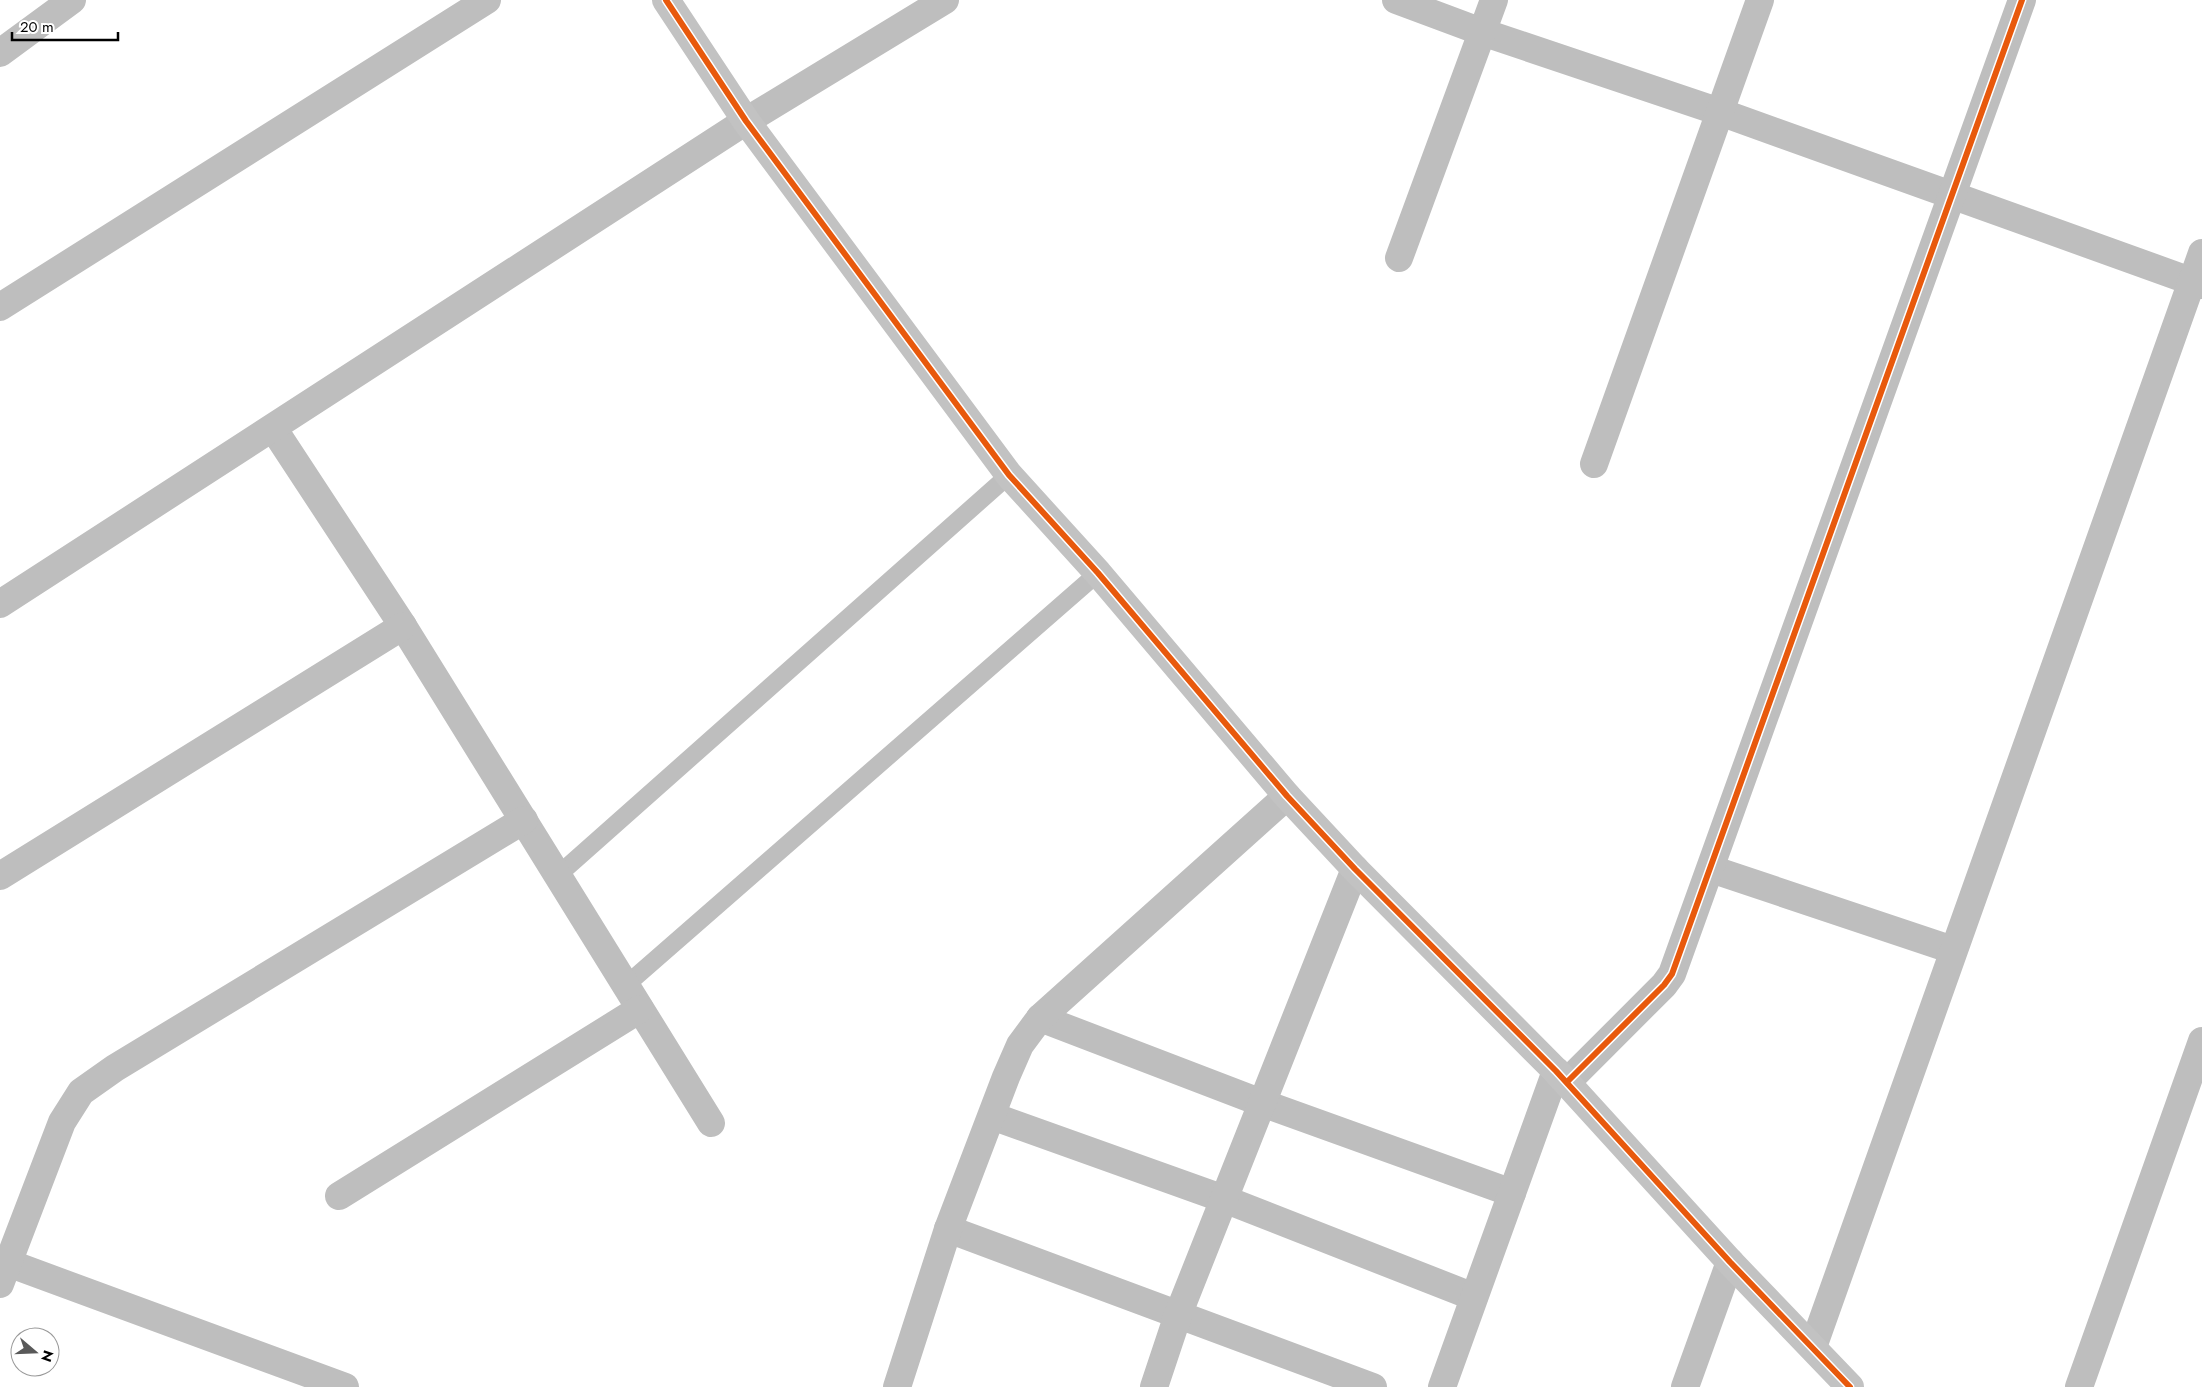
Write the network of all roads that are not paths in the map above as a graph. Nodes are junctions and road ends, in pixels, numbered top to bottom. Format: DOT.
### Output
graph roads {
  1 [pos="72,0"];
  2 [pos="487,0"];
  3 [pos="666,0"];
  4 [pos="945,0"];
  5 [pos="1396,0"];
  6 [pos="1494,0"];
  7 [pos="1760,0"];
  8 [pos="2022,0"];
  9 [pos="1482,32"];
  10 [pos="0,53"];
  11 [pos="1720,112"];
  12 [pos="746,121"];
  13 [pos="1953,194"];
  14 [pos="2202,253"];
  15 [pos="1399,258"];
  16 [pos="2197,283"];
  17 [pos="0,307"];
  18 [pos="273,428"];
  19 [pos="1594,464"];
  20 [pos="1009,474"];
  21 [pos="1098,573"];
  22 [pos="0,604"];
  23 [pos="402,626"];
  24 [pos="1287,796"];
  25 [pos="524,820"];
  26 [pos="1711,868"];
  27 [pos="1355,869"];
  28 [pos="0,876"];
  29 [pos="557,876"];
  30 [pos="1953,950"];
  31 [pos="626,986"];
  32 [pos="640,1009"];
  33 [pos="1040,1018"];
  34 [pos="2202,1041"];
  35 [pos="1561,1077"];
  36 [pos="1262,1102"];
  37 [pos="992,1116"];
  38 [pos="712,1123"];
  39 [pos="1512,1193"];
  40 [pos="340,1196"];
  41 [pos="1224,1199"];
  42 [pos="948,1229"];
  43 [pos="1730,1262"];
  44 [pos="3,1269"];
  45 [pos="1474,1297"];
  46 [pos="1178,1314"];
  47 [pos="1812,1347"];
  48 [pos="345,1387"];
  49 [pos="897,1387"];
  50 [pos="1154,1387"];
  51 [pos="1373,1387"];
  52 [pos="1442,1387"];
  53 [pos="1685,1387"];
  54 [pos="1850,1387"];
  55 [pos="2079,1387"];
  1 -- 10 [label="street"];
  2 -- 17 [label="street"];
  3 -- 12 [label="street"];
  4 -- 12 [label="street"];
  5 -- 9 [label="street"];
  6 -- 9 [label="street"];
  7 -- 11 [label="street"];
  8 -- 13 [label="street"];
  9 -- 11 [label="street"];
  9 -- 15 [label="street"];
  11 -- 13 [label="street"];
  11 -- 19 [label="street"];
  12 -- 18 [label="street"];
  12 -- 20 [label="street"];
  13 -- 16 [label="street"];
  13 -- 26 [label="street"];
  14 -- 16 [label="street"];
  16 -- 30 [label="street"];
  18 -- 22 [label="street"];
  18 -- 23 [label="street"];
  20 -- 21 [label="street"];
  20 -- 29 [label="lane"];
  21 -- 24 [label="street"];
  21 -- 31 [label="lane"];
  23 -- 25 [label="street"];
  23 -- 28 [label="street"];
  24 -- 27 [label="street"];
  24 -- 33 [label="street"];
  25 -- 29 [label="street"];
  25 -- 44 [label="street"];
  26 -- 30 [label="street"];
  26 -- 35 [label="street"];
  27 -- 35 [label="street"];
  27 -- 36 [label="street"];
  29 -- 31 [label="street"];
  30 -- 47 [label="street"];
  31 -- 32 [label="street"];
  32 -- 38 [label="street"];
  32 -- 40 [label="street"];
  33 -- 36 [label="street"];
  33 -- 37 [label="street"];
  34 -- 55 [label="street"];
  35 -- 39 [label="street"];
  35 -- 43 [label="street"];
  36 -- 39 [label="street"];
  36 -- 41 [label="street"];
  37 -- 41 [label="street"];
  37 -- 42 [label="street"];
  39 -- 45 [label="street"];
  41 -- 45 [label="street"];
  41 -- 46 [label="street"];
  42 -- 46 [label="street"];
  42 -- 49 [label="street"];
  43 -- 47 [label="street"];
  43 -- 53 [label="street"];
  44 -- 48 [label="street"];
  45 -- 52 [label="street"];
  46 -- 50 [label="street"];
  46 -- 51 [label="street"];
  47 -- 54 [label="street"];
}
